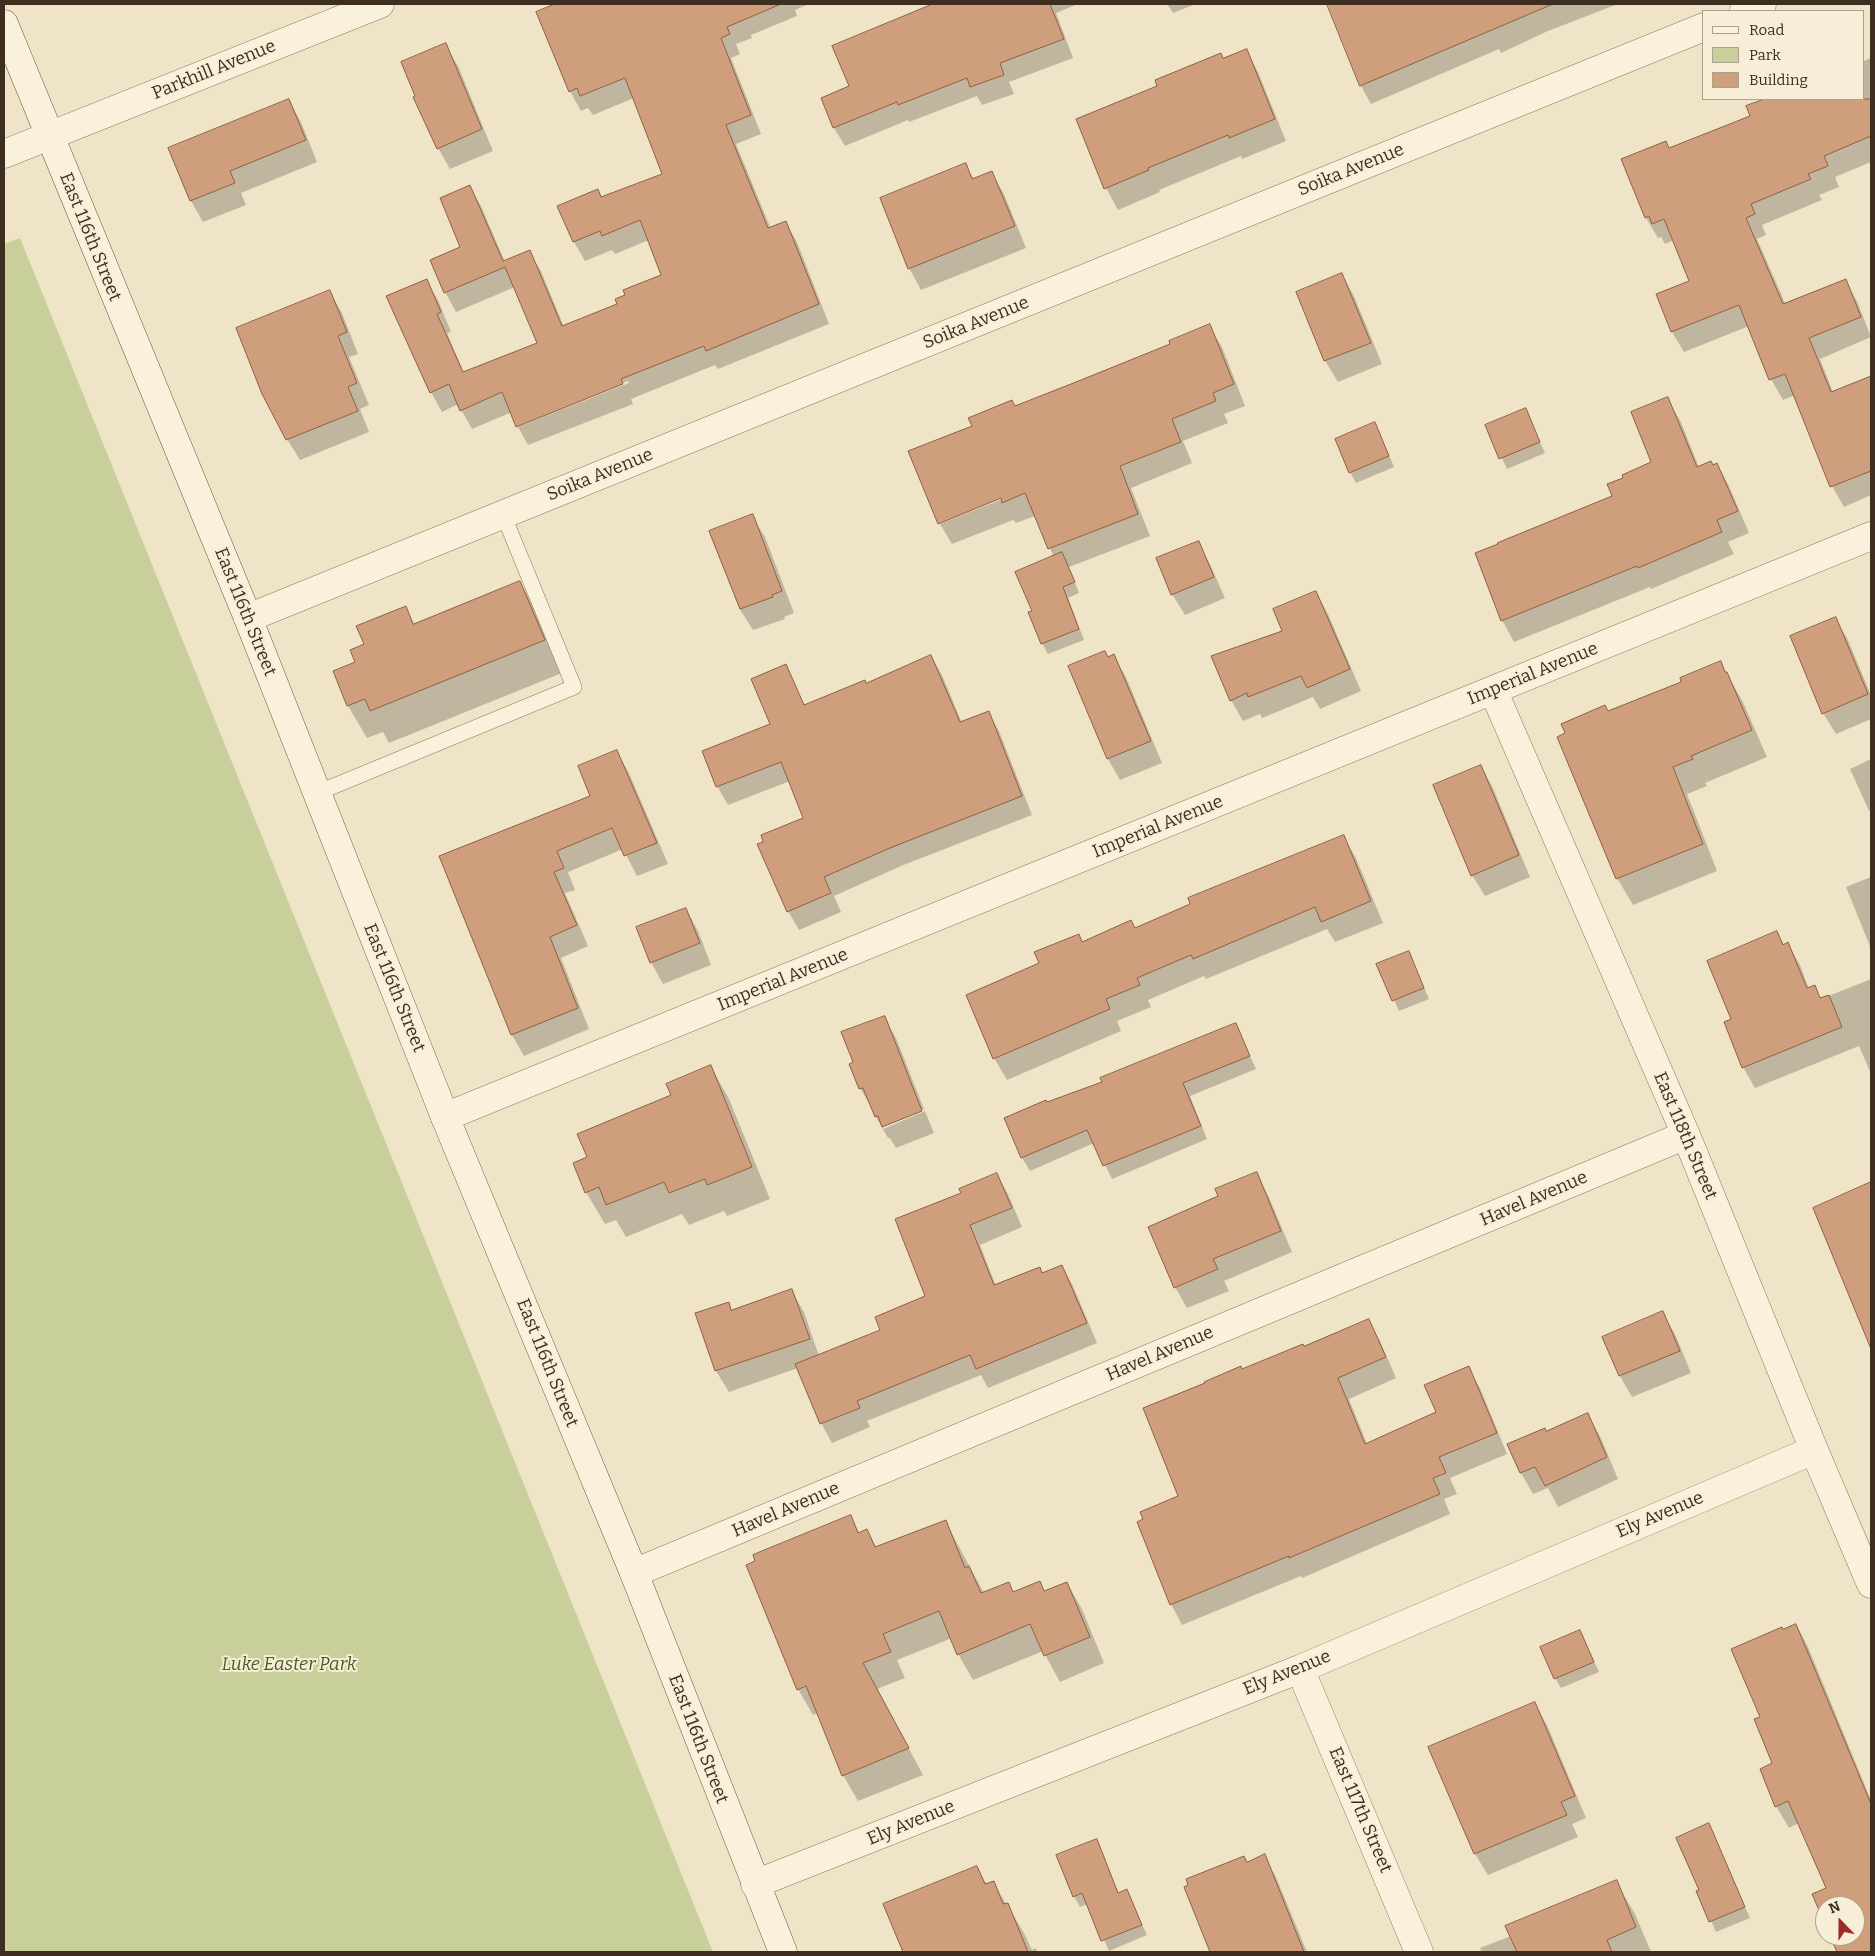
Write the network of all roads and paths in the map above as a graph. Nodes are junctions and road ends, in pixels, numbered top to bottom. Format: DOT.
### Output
graph roads {
  1 [pos="380,4"];
  2 [pos="1762,4"];
  3 [pos="1747,10"];
  4 [pos="4,24"];
  5 [pos="1702,28"];
  6 [pos="49,136"];
  7 [pos="4,154"];
  8 [pos="503,514"];
  9 [pos="1871,536"];
  10 [pos="248,618"];
  11 [pos="1493,690"];
  12 [pos="317,793"];
  13 [pos="445,1117"];
  14 [pos="1686,1136"];
  15 [pos="1814,1450"];
  16 [pos="634,1573"];
  17 [pos="1871,1584"];
  18 [pos="1300,1669"];
  19 [pos="755,1884"];
  20 [pos="783,1952"];
  21 [pos="1419,1952"];
  1 -- 6 [label="street, Parkhill Avenue"];
  2 -- 3 [label="street"];
  4 -- 6 [label="street, East 116th Street"];
  5 -- 8 [label="street, Soika Avenue"];
  6 -- 7 [label="street, Parkhill Avenue"];
  6 -- 10 [label="street, East 116th Street"];
  8 -- 10 [label="street, Soika Avenue"];
  8 -- 12 [label="lane"];
  9 -- 11 [label="street, Imperial Avenue"];
  10 -- 12 [label="street, East 116th Street"];
  11 -- 13 [label="street, Imperial Avenue"];
  11 -- 14 [label="street, East 118th Street"];
  12 -- 13 [label="street, East 116th Street"];
  13 -- 16 [label="street, East 116th Street"];
  14 -- 15 [label="street, East 118th Street"];
  14 -- 16 [label="street, Havel Avenue"];
  15 -- 17 [label="street, East 118th Street"];
  15 -- 18 [label="street, Ely Avenue"];
  16 -- 19 [label="street, East 116th Street"];
  18 -- 19 [label="street, Ely Avenue"];
  18 -- 21 [label="street, East 117th Street"];
  19 -- 20 [label="street, East 116th Street"];
}
